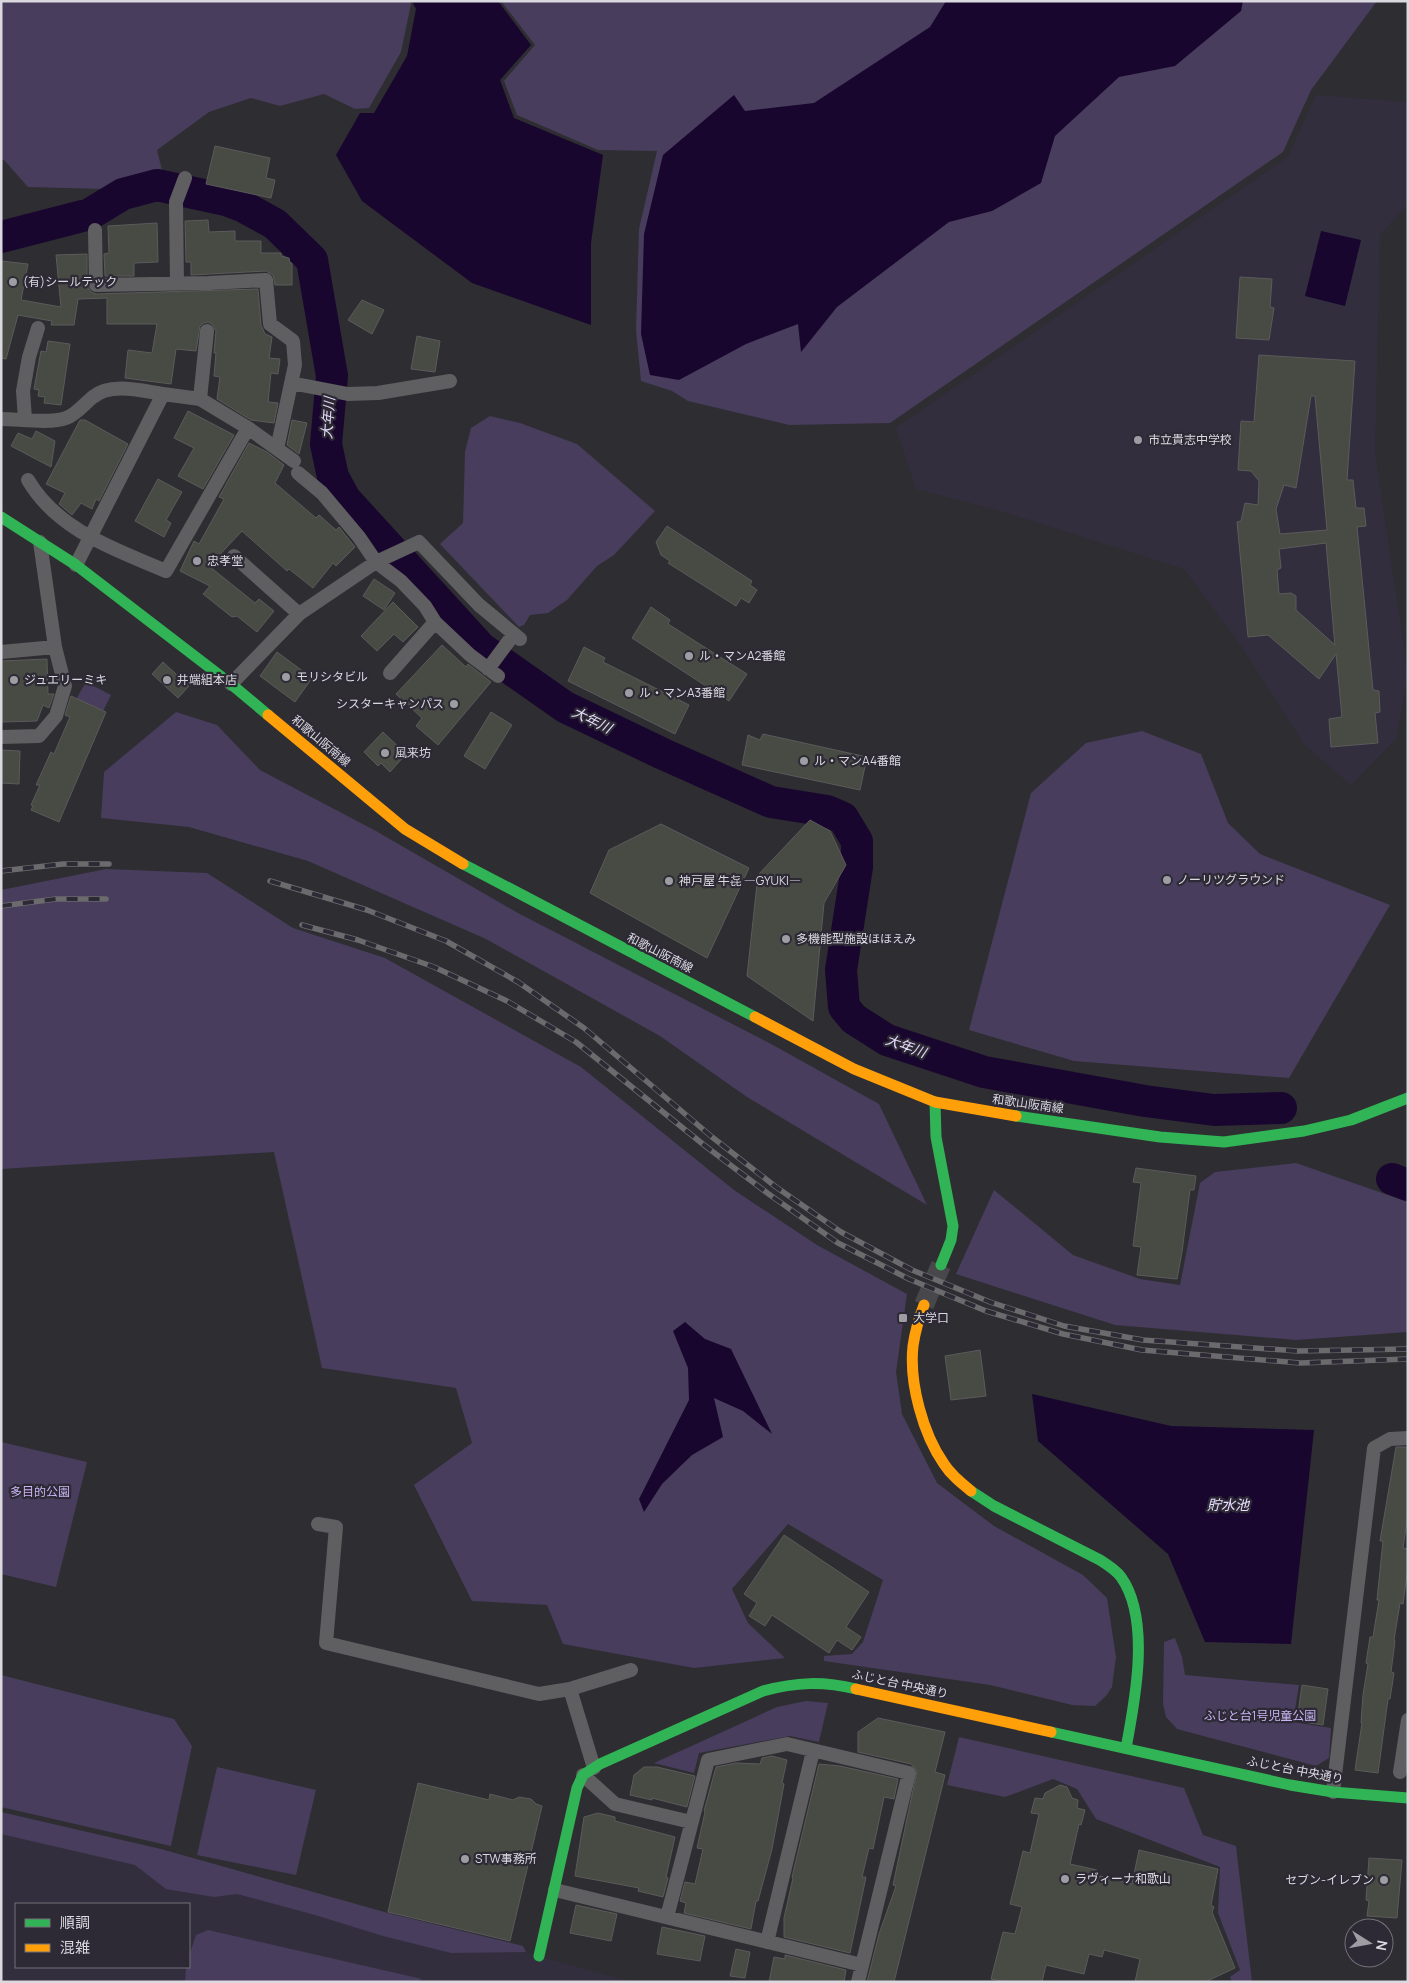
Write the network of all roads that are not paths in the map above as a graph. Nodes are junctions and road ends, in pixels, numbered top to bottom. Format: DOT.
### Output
graph roads {
  1 [pos="186,178"];
  2 [pos="95,230"];
  3 [pos="177,283"];
  4 [pos="38,328"];
  5 [pos="208,331"];
  6 [pos="450,381"];
  7 [pos="291,383"];
  8 [pos="163,394"];
  9 [pos="200,399"];
  10 [pos="1,419"];
  11 [pos="25,419"];
  12 [pos="248,428"];
  13 [pos="277,449"];
  14 [pos="28,480"];
  15 [pos="1,517"];
  16 [pos="89,537"];
  17 [pos="40,542"];
  18 [pos="234,556"];
  19 [pos="379,560"];
  20 [pos="76,565"];
  21 [pos="300,614"];
  22 [pos="435,622"];
  23 [pos="55,648"];
  24 [pos="1,652"];
  25 [pos="390,673"];
  26 [pos="231,684"];
  27 [pos="1,737"];
  28 [pos="1408,1098"];
  29 [pos="935,1102"];
  30 [pos="941,1265"];
  31 [pos="924,1304"];
  32 [pos="1408,1438"];
  33 [pos="318,1524"];
  34 [pos="631,1670"];
  35 [pos="570,1689"];
  36 [pos="1407,1726"];
  37 [pos="1126,1748"];
  38 [pos="812,1751"];
  39 [pos="589,1772"];
  40 [pos="1400,1772"];
  41 [pos="1333,1792"];
  42 [pos="1408,1798"];
  43 [pos="691,1822"];
  44 [pos="555,1890"];
  45 [pos="666,1917"];
  46 [pos="767,1942"];
  47 [pos="539,1956"];
  48 [pos="862,1965"];
  49 [pos="858,1982"];
  1 -- 3 [label="street"];
  2 -- 3 [label="street"];
  3 -- 7 [label="street"];
  4 -- 11 [label="street"];
  5 -- 9 [label="street"];
  6 -- 7 [label="street"];
  7 -- 13 [label="street"];
  8 -- 9 [label="street"];
  8 -- 11 [label="street"];
  8 -- 16 [label="street"];
  9 -- 12 [label="street"];
  10 -- 11 [label="street"];
  12 -- 13 [label="street"];
  12 -- 16 [label="street"];
  13 -- 19 [label="street"];
  14 -- 16 [label="street"];
  15 -- 17 [label="street, 和歌山阪南線"];
  16 -- 20 [label="street"];
  17 -- 20 [label="street, 和歌山阪南線"];
  17 -- 23 [label="street"];
  18 -- 21 [label="street"];
  19 -- 21 [label="street"];
  19 -- 22 [label="street"];
  19 -- 22 [label="street"];
  20 -- 26 [label="street, 和歌山阪南線"];
  21 -- 26 [label="street"];
  22 -- 25 [label="street"];
  23 -- 24 [label="street"];
  23 -- 27 [label="street"];
  26 -- 29 [label="street, 和歌山阪南線"];
  28 -- 29 [label="street, 和歌山阪南線"];
  29 -- 30 [label="street"];
  31 -- 37 [label="street"];
  32 -- 41 [label="street"];
  33 -- 35 [label="street"];
  34 -- 35 [label="street"];
  35 -- 39 [label="street"];
  36 -- 40 [label="street"];
  37 -- 39 [label="street, ふじと台 中央通り"];
  37 -- 41 [label="street, ふじと台 中央通り"];
  38 -- 43 [label="street"];
  38 -- 46 [label="street"];
  38 -- 48 [label="street"];
  39 -- 43 [label="street"];
  39 -- 44 [label="street"];
  41 -- 42 [label="street, ふじと台 中央通り"];
  43 -- 45 [label="street"];
  44 -- 45 [label="street"];
  44 -- 47 [label="street"];
  45 -- 46 [label="street"];
  46 -- 48 [label="street"];
  48 -- 49 [label="street"];
}
